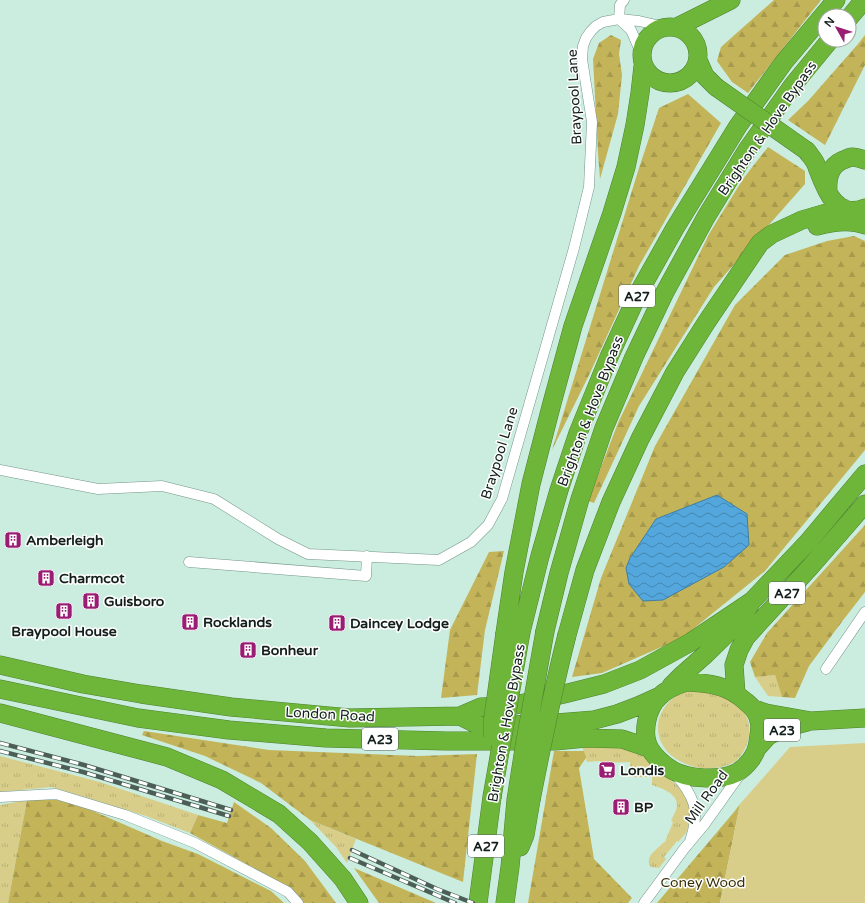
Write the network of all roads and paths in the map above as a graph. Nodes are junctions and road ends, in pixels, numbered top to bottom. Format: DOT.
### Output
graph roads {
  1 [pos="624,0"];
  2 [pos="731,0"];
  3 [pos="836,0"];
  4 [pos="864,0"];
  5 [pos="857,8"];
  6 [pos="619,19"];
  7 [pos="671,27"];
  8 [pos="823,48"];
  9 [pos="642,59"];
  10 [pos="698,60"];
  11 [pos="686,79"];
  12 [pos="716,87"];
  13 [pos="806,151"];
  14 [pos="859,158"];
  15 [pos="828,192"];
  16 [pos="860,212"];
  17 [pos="743,269"];
  18 [pos="0,470"];
  19 [pos="865,474"];
  20 [pos="865,504"];
  21 [pos="367,556"];
  22 [pos="189,562"];
  23 [pos="752,601"];
  24 [pos="865,612"];
  25 [pos="513,633"];
  26 [pos="0,666"];
  27 [pos="826,669"];
  28 [pos="0,689"];
  29 [pos="663,693"];
  30 [pos="736,694"];
  31 [pos="754,709"];
  32 [pos="0,713"];
  33 [pos="460,716"];
  34 [pos="865,718"];
  35 [pos="812,721"];
  36 [pos="758,747"];
  37 [pos="649,748"];
  38 [pos="744,768"];
  39 [pos="672,770"];
  40 [pos="0,797"];
  41 [pos="524,800"];
  42 [pos="690,842"];
  43 [pos="479,899"];
  44 [pos="298,903"];
  45 [pos="360,903"];
  46 [pos="505,903"];
  47 [pos="644,903"];
  1 -- 6 [label="street"];
  2 -- 7 [label="highway"];
  3 -- 25 [label="highway, Brighton & Hove Bypass / A27"];
  4 -- 5 [label="highway"];
  6 -- 7 [label="street, Braypool Lane"];
  6 -- 9 [label="street"];
  6 -- 21 [label="street, Braypool Lane"];
  7 -- 9 [label="highway"];
  7 -- 10 [label="highway"];
  8 -- 41 [label="highway, Brighton & Hove Bypass / A27, bridge"];
  9 -- 11 [label="highway"];
  9 -- 25 [label="highway, A27"];
  10 -- 11 [label="highway"];
  10 -- 12 [label="highway"];
  11 -- 12 [label="highway"];
  12 -- 13 [label="highway, bridge"];
  13 -- 14 [label="highway"];
  13 -- 15 [label="highway"];
  14 -- 15 [label="highway"];
  15 -- 16 [label="highway"];
  16 -- 17 [label="highway, A27"];
  16 -- 17 [label="highway, A27"];
  17 -- 41 [label="highway, A27, bridge"];
  18 -- 21 [label="street, Braypool Lane"];
  19 -- 23 [label="highway, A27"];
  20 -- 30 [label="highway, A27"];
  21 -- 22 [label="street"];
  23 -- 29 [label="highway, A27"];
  23 -- 33 [label="highway"];
  24 -- 27 [label="street"];
  25 -- 43 [label="highway, Brighton & Hove Bypass / A27, bridge"];
  26 -- 33 [label="highway, London Road / A23"];
  28 -- 37 [label="highway, London Road / A23"];
  29 -- 30 [label="highway"];
  29 -- 33 [label="highway, London Road / A23"];
  29 -- 37 [label="highway"];
  30 -- 31 [label="highway"];
  31 -- 35 [label="highway, A23"];
  31 -- 36 [label="highway"];
  32 -- 45 [label="highway"];
  34 -- 35 [label="highway, A23"];
  35 -- 36 [label="highway, A23"];
  36 -- 38 [label="highway"];
  37 -- 39 [label="highway"];
  38 -- 39 [label="highway"];
  38 -- 42 [label="street, Mill Road"];
  39 -- 42 [label="street, Mill Road"];
  40 -- 44 [label="street"];
  41 -- 46 [label="highway, Brighton & Hove Bypass / A27"];
  42 -- 47 [label="street, Mill Road"];
}
